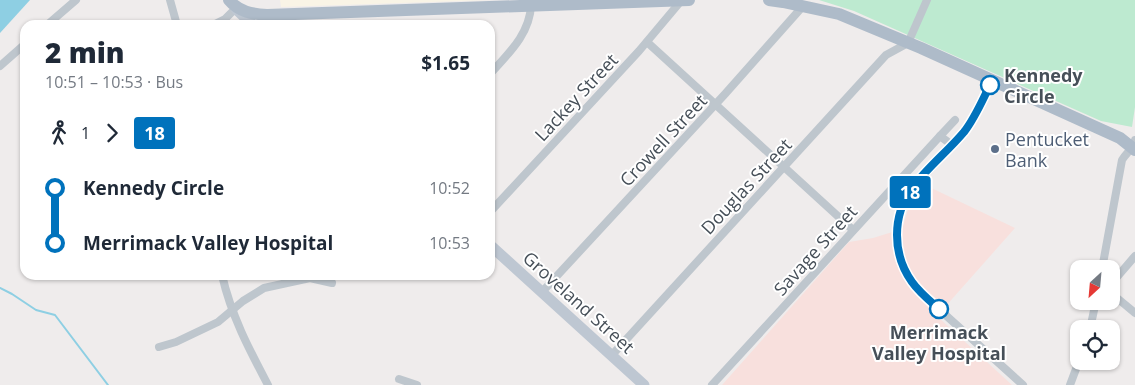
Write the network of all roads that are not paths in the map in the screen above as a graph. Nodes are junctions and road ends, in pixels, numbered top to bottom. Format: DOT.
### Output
graph roads {
  1 [pos="76,0"];
  2 [pos="170,0"];
  3 [pos="681,0"];
  4 [pos="690,0"];
  5 [pos="768,0"];
  6 [pos="927,0"];
  7 [pos="233,4"];
  8 [pos="531,5"];
  9 [pos="803,6"];
  10 [pos="53,20"];
  11 [pos="176,20"];
  12 [pos="222,20"];
  13 [pos="248,20"];
  14 [pos="647,42"];
  15 [pos="908,43"];
  16 [pos="20,48"];
  17 [pos="0,66"];
  18 [pos="495,68"];
  19 [pos="992,80"];
  20 [pos="716,104"];
  21 [pos="955,120"];
  22 [pos="940,136"];
  23 [pos="952,145"];
  24 [pos="1134,145"];
  25 [pos="784,167"];
  26 [pos="495,207"];
  27 [pos="853,230"];
  28 [pos="495,250"];
  29 [pos="1135,256"];
  30 [pos="1104,260"];
  31 [pos="1120,274"];
  32 [pos="223,280"];
  33 [pos="301,280"];
  34 [pos="319,280"];
  35 [pos="332,283"];
  36 [pos="542,292"];
  37 [pos="1120,300"];
  38 [pos="232,311"];
  39 [pos="1135,313"];
  40 [pos="159,346"];
  41 [pos="612,355"];
  42 [pos="1076,370"];
  43 [pos="399,379"];
  44 [pos="268,385"];
  45 [pos="417,385"];
  46 [pos="644,385"];
  47 [pos="712,385"];
  48 [pos="1023,385"];
  49 [pos="1070,385"];
  1 -- 10 [label="street"];
  2 -- 11 [label="street"];
  3 -- 4 [label="main road"];
  3 -- 8 [label="main road"];
  3 -- 14 [label="street, Lackey Street"];
  5 -- 9 [label="main road"];
  6 -- 15 [label="street"];
  7 -- 8 [label="main road"];
  7 -- 12 [label="street"];
  7 -- 13 [label="main road"];
  8 -- 18 [label="street"];
  9 -- 15 [label="main road"];
  9 -- 20 [label="street, Crowell Street"];
  14 -- 20 [label="street"];
  14 -- 26 [label="street, Lackey Street"];
  15 -- 19 [label="main road"];
  15 -- 25 [label="street, Douglas Street"];
  16 -- 17 [label="street"];
  19 -- 23 [label="street"];
  19 -- 24 [label="main road"];
  20 -- 25 [label="street"];
  20 -- 36 [label="street, Crowell Street"];
  21 -- 22 [label="street, Savage Street"];
  22 -- 23 [label="street"];
  22 -- 27 [label="street, Savage Street"];
  23 -- 48 [label="street"];
  24 -- 30 [label="street"];
  25 -- 27 [label="street"];
  25 -- 41 [label="street, Douglas Street"];
  27 -- 47 [label="street, Savage Street"];
  28 -- 36 [label="main road, Groveland Street"];
  29 -- 31 [label="street"];
  32 -- 38 [label="street"];
  33 -- 38 [label="street"];
  34 -- 35 [label="street"];
  36 -- 41 [label="main road, Groveland Street"];
  37 -- 39 [label="street"];
  38 -- 40 [label="street"];
  38 -- 44 [label="street"];
  41 -- 46 [label="main road, Groveland Street"];
  42 -- 49 [label="street"];
  43 -- 45 [label="street"];
}
